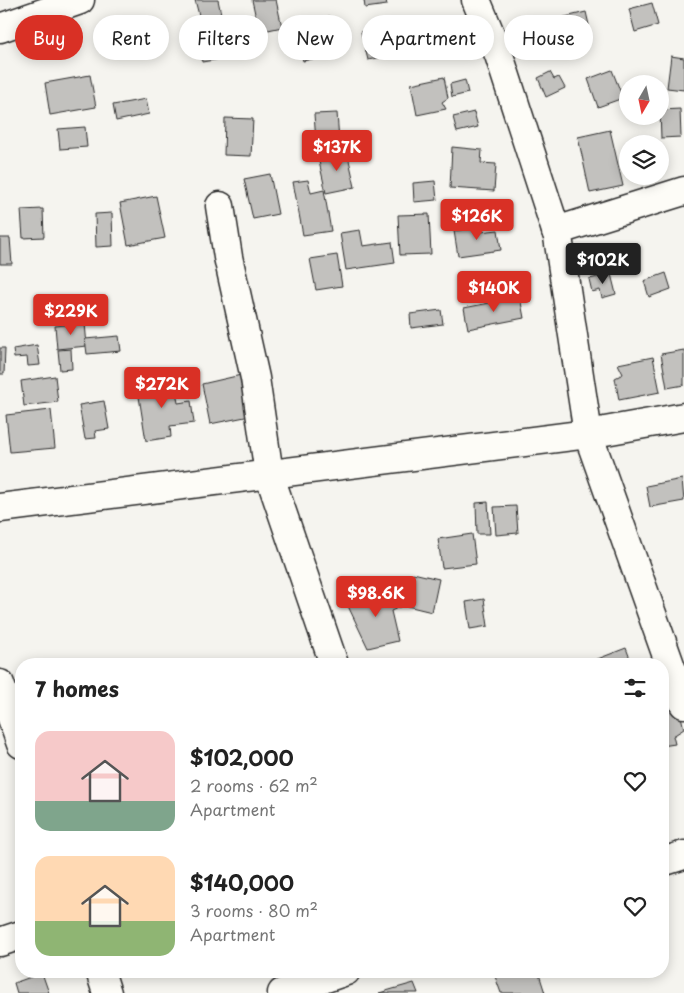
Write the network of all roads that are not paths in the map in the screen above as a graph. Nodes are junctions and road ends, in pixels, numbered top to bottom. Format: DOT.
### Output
graph roads {
  1 [pos="80,0"];
  2 [pos="476,0"];
  3 [pos="0,28"];
  4 [pos="684,191"];
  5 [pos="220,206"];
  6 [pos="556,231"];
  7 [pos="684,417"];
  8 [pos="588,434"];
  9 [pos="268,474"];
  10 [pos="0,508"];
  11 [pos="332,658"];
  12 [pos="668,658"];
  13 [pos="669,662"];
  14 [pos="0,684"];
  15 [pos="684,704"];
  16 [pos="15,727"];
  17 [pos="684,855"];
  18 [pos="669,860"];
  19 [pos="15,937"];
  20 [pos="0,942"];
  21 [pos="102,978"];
  22 [pos="326,978"];
  23 [pos="106,993"];
  24 [pos="282,993"];
  1 -- 3 [label="street"];
  2 -- 6 [label="street"];
  4 -- 6 [label="street"];
  5 -- 9 [label="street"];
  6 -- 8 [label="street"];
  7 -- 8 [label="street"];
  8 -- 9 [label="street"];
  8 -- 12 [label="street"];
  9 -- 10 [label="street"];
  9 -- 11 [label="street"];
  13 -- 15 [label="street"];
  14 -- 16 [label="street"];
  17 -- 18 [label="street"];
  19 -- 20 [label="street"];
  21 -- 23 [label="street"];
  22 -- 24 [label="street"];
}
